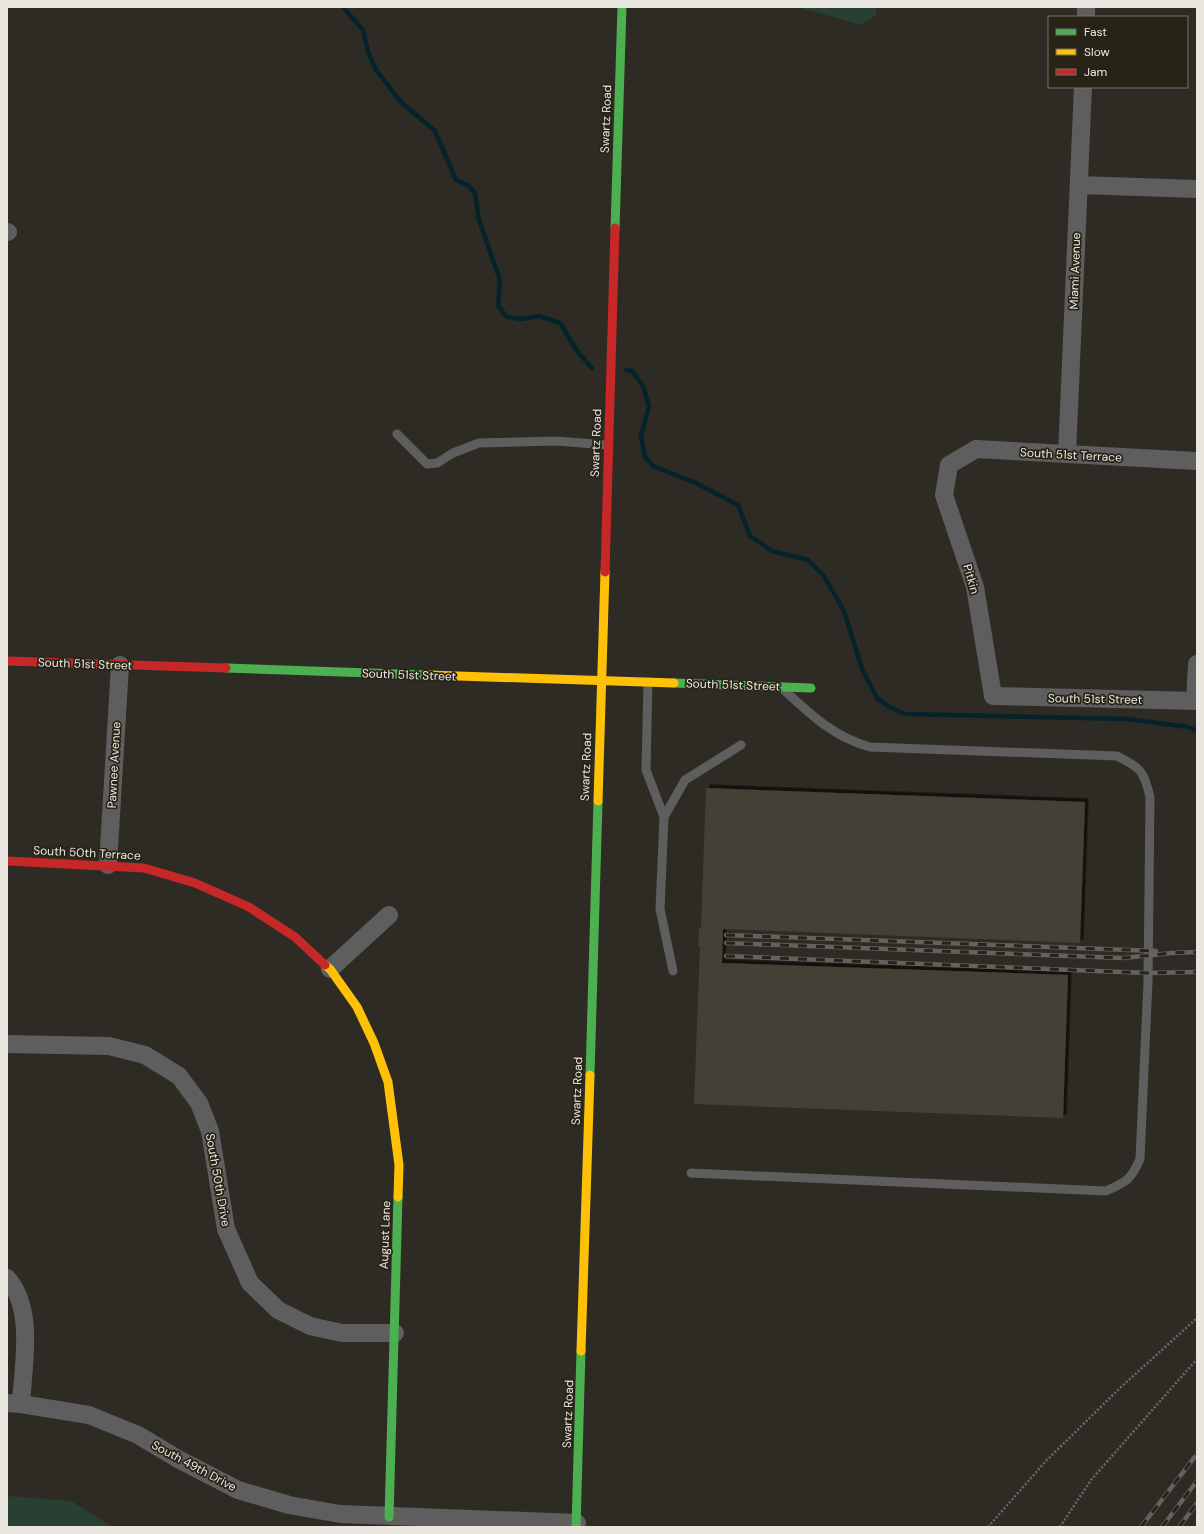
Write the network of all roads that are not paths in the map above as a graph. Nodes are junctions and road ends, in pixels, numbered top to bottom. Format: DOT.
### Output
graph roads {
  1 [pos="622,7"];
  2 [pos="1083,88"];
  3 [pos="1079,185"];
  4 [pos="1197,189"];
  5 [pos="397,434"];
  6 [pos="608,445"];
  7 [pos="1068,454"];
  8 [pos="1197,462"];
  9 [pos="949,465"];
  10 [pos="7,661"];
  11 [pos="1197,664"];
  12 [pos="120,665"];
  13 [pos="601,681"];
  14 [pos="648,682"];
  15 [pos="780,686"];
  16 [pos="811,688"];
  17 [pos="993,696"];
  18 [pos="1196,701"];
  19 [pos="741,745"];
  20 [pos="664,817"];
  21 [pos="7,861"];
  22 [pos="108,865"];
  23 [pos="389,915"];
  24 [pos="330,969"];
  25 [pos="673,971"];
  26 [pos="7,1044"];
  27 [pos="691,1173"];
  28 [pos="7,1278"];
  29 [pos="395,1333"];
  30 [pos="14,1404"];
  31 [pos="389,1516"];
  32 [pos="576,1525"];
  1 -- 6 [label="street, Swartz Road"];
  2 -- 3 [label="street, Miami Avenue"];
  3 -- 4 [label="street"];
  3 -- 7 [label="street, Miami Avenue"];
  5 -- 6 [label="lane"];
  6 -- 13 [label="street, Swartz Road"];
  7 -- 8 [label="street, South 51st Terrace"];
  7 -- 9 [label="street, South 51st Terrace"];
  9 -- 17 [label="street, Pitkin"];
  10 -- 12 [label="street, South 51st Street"];
  11 -- 18 [label="street"];
  12 -- 13 [label="street, South 51st Street"];
  12 -- 22 [label="street, Pawnee Avenue"];
  13 -- 14 [label="street, South 51st Street"];
  13 -- 32 [label="street, Swartz Road"];
  14 -- 15 [label="street, South 51st Street"];
  14 -- 20 [label="lane"];
  15 -- 16 [label="street, South 51st Street"];
  15 -- 27 [label="lane"];
  17 -- 18 [label="street, South 51st Street"];
  19 -- 20 [label="lane"];
  20 -- 25 [label="lane"];
  21 -- 22 [label="street, South 50th Terrace"];
  22 -- 24 [label="street, South 50th Terrace"];
  23 -- 24 [label="street"];
  24 -- 29 [label="street, August Lane"];
  26 -- 29 [label="street, South 50th Drive"];
  28 -- 30 [label="street"];
  29 -- 31 [label="street, August Lane"];
  30 -- 31 [label="street, South 49th Drive"];
  31 -- 32 [label="street, South 49th Drive"];
}
